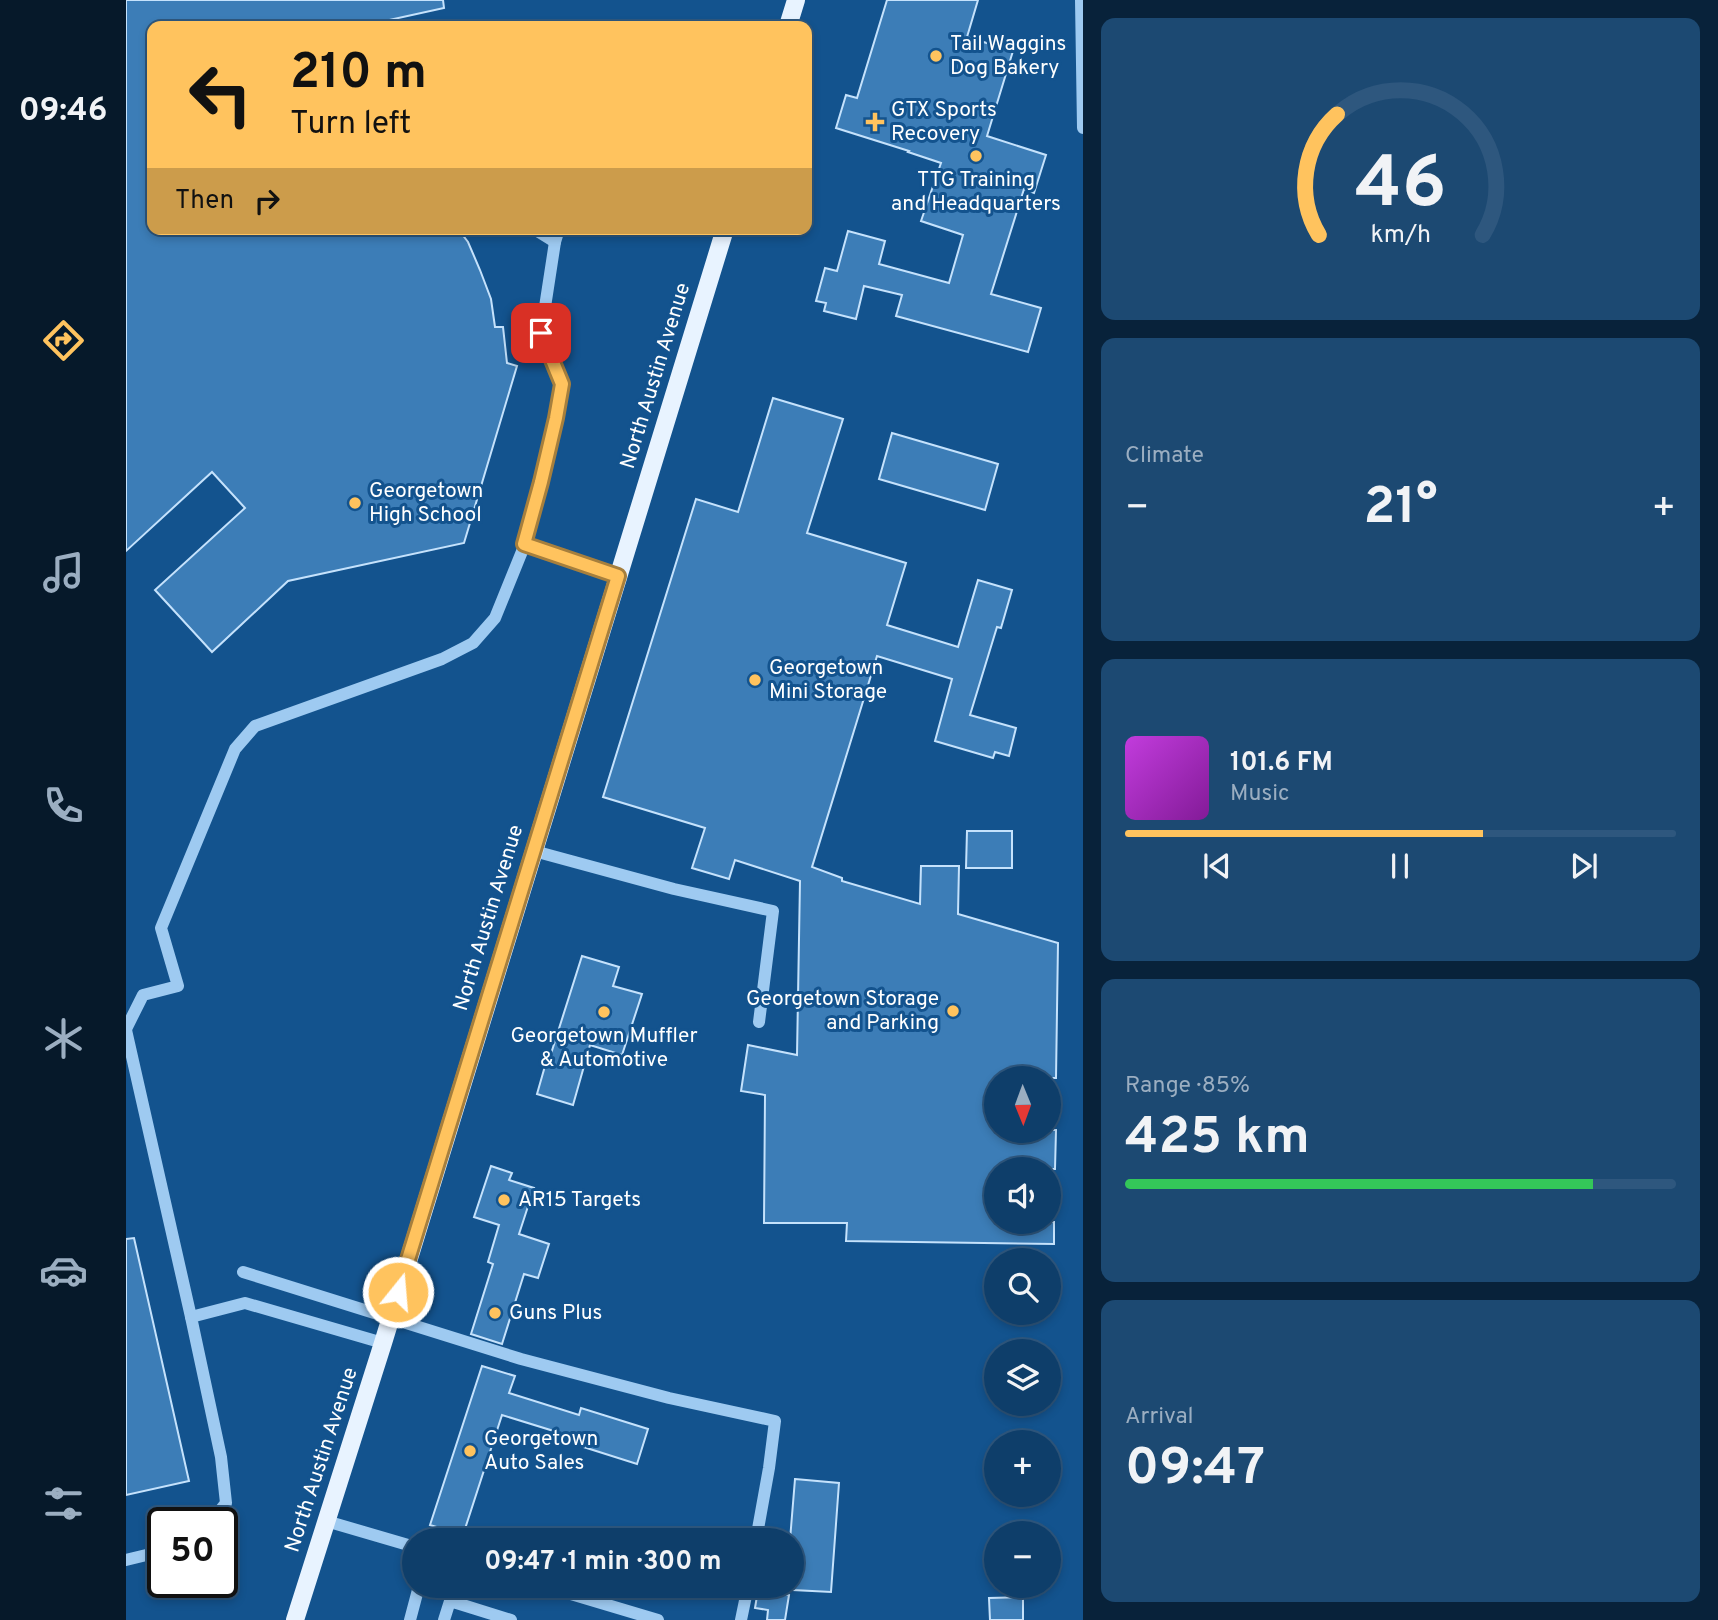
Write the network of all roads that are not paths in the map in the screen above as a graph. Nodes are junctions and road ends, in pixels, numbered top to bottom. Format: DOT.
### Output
graph roads {
  1 [pos="796,0"];
  2 [pos="1081,0"];
  3 [pos="790,21"];
  4 [pos="1083,128"];
  5 [pos="557,235"];
  6 [pos="723,235"];
  7 [pos="524,544"];
  8 [pos="618,576"];
  9 [pos="534,850"];
  10 [pos="759,1022"];
  11 [pos="126,1029"];
  12 [pos="243,1272"];
  13 [pos="191,1317"];
  14 [pos="390,1318"];
  15 [pos="383,1343"];
  16 [pos="223,1507"];
  17 [pos="326,1521"];
  18 [pos="758,1528"];
  19 [pos="402,1543"];
  20 [pos="147,1555"];
  21 [pos="126,1560"];
  22 [pos="416,1598"];
  23 [pos="584,1598"];
  24 [pos="746,1598"];
  25 [pos="295,1620"];
  26 [pos="410,1620"];
  27 [pos="444,1620"];
  28 [pos="511,1620"];
  29 [pos="658,1620"];
  30 [pos="741,1620"];
  1 -- 3 [label="main road"];
  2 -- 4 [label="street"];
  5 -- 7 [label="street"];
  6 -- 8 [label="main road, North Austin Avenue"];
  7 -- 8 [label="street"];
  7 -- 11 [label="street"];
  8 -- 9 [label="main road, North Austin Avenue"];
  9 -- 10 [label="street"];
  9 -- 14 [label="main road, North Austin Avenue"];
  11 -- 13 [label="street"];
  12 -- 14 [label="street"];
  13 -- 15 [label="street"];
  13 -- 16 [label="street"];
  14 -- 15 [label="main road, North Austin Avenue"];
  14 -- 18 [label="street"];
  15 -- 17 [label="main road, North Austin Avenue"];
  17 -- 19 [label="street"];
  17 -- 25 [label="main road, North Austin Avenue"];
  20 -- 21 [label="street"];
  22 -- 26 [label="street"];
  23 -- 29 [label="street"];
  24 -- 30 [label="street"];
  27 -- 28 [label="street"];
}
